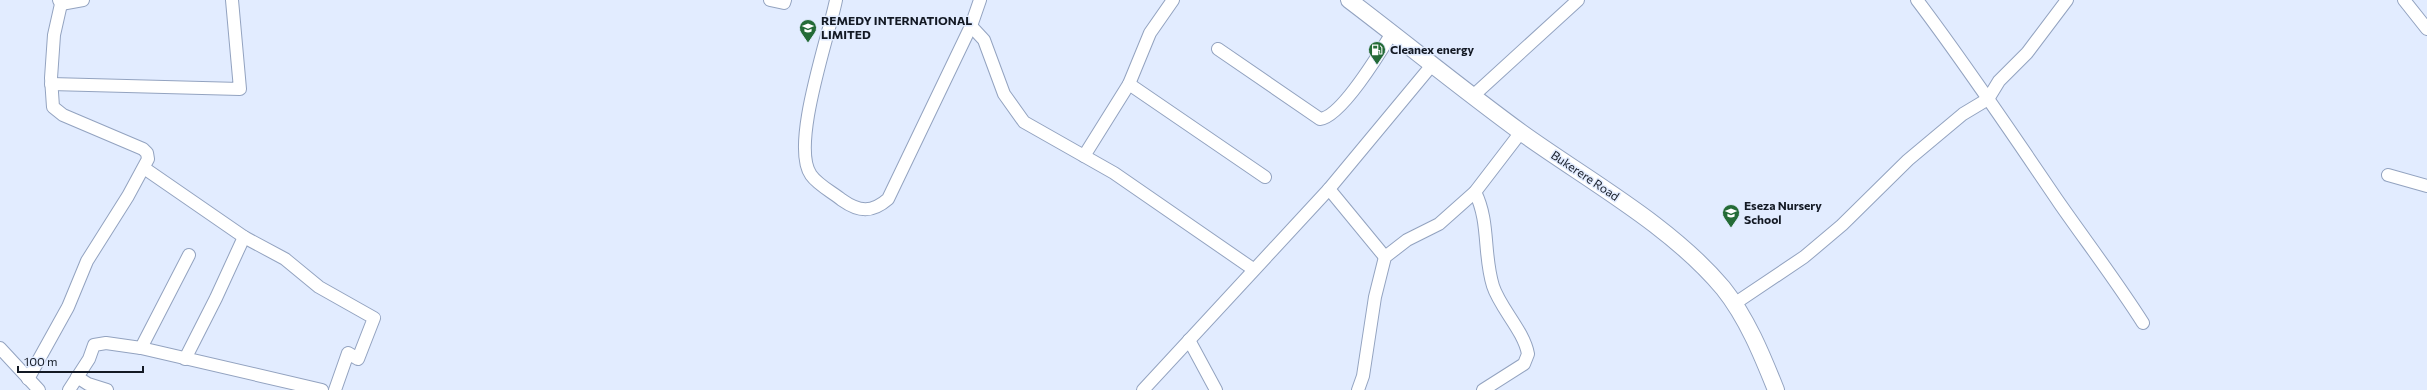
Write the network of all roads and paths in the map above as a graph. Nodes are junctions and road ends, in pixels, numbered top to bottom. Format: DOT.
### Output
graph roads {
  1 [pos="83,0"];
  2 [pos="232,0"];
  3 [pos="770,0"];
  4 [pos="785,0"];
  5 [pos="980,0"];
  6 [pos="1173,0"];
  7 [pos="1349,0"];
  8 [pos="1578,0"];
  9 [pos="1917,0"];
  10 [pos="2067,0"];
  11 [pos="2404,0"];
  12 [pos="834,1"];
  13 [pos="60,2"];
  14 [pos="971,26"];
  15 [pos="2427,29"];
  16 [pos="1392,33"];
  17 [pos="1218,49"];
  18 [pos="1432,65"];
  19 [pos="51,84"];
  20 [pos="1129,84"];
  21 [pos="1474,95"];
  22 [pos="1988,99"];
  23 [pos="1521,132"];
  24 [pos="1084,156"];
  25 [pos="144,168"];
  26 [pos="2388,175"];
  27 [pos="1265,177"];
  28 [pos="2427,186"];
  29 [pos="1329,189"];
  30 [pos="1475,192"];
  31 [pos="244,237"];
  32 [pos="189,255"];
  33 [pos="1385,257"];
  34 [pos="1253,269"];
  35 [pos="1734,304"];
  36 [pos="2143,323"];
  37 [pos="1189,340"];
  38 [pos="0,348"];
  39 [pos="141,348"];
  40 [pos="185,359"];
  41 [pos="77,377"];
  42 [pos="28,379"];
  43 [pos="39,390"];
  44 [pos="69,390"];
  45 [pos="107,390"];
  46 [pos="322,390"];
  47 [pos="335,390"];
  48 [pos="1143,390"];
  49 [pos="1216,390"];
  50 [pos="1358,390"];
  51 [pos="1483,390"];
  52 [pos="1776,390"];
  1 -- 13 [label="street"];
  2 -- 19 [label="street"];
  3 -- 4 [label="street"];
  5 -- 14 [label="street"];
  6 -- 20 [label="street"];
  7 -- 16 [label="main road, Bukerere Road"];
  8 -- 21 [label="street"];
  9 -- 22 [label="street"];
  10 -- 22 [label="street"];
  11 -- 15 [label="street"];
  12 -- 14 [label="street"];
  13 -- 19 [label="street"];
  14 -- 24 [label="street"];
  16 -- 17 [label="street"];
  16 -- 18 [label="main road, Bukerere Road"];
  18 -- 21 [label="main road, Bukerere Road"];
  18 -- 29 [label="street"];
  19 -- 25 [label="street"];
  20 -- 24 [label="street"];
  20 -- 27 [label="street"];
  21 -- 23 [label="main road, Bukerere Road"];
  22 -- 35 [label="street"];
  22 -- 36 [label="street"];
  23 -- 30 [label="street"];
  23 -- 35 [label="main road, Bukerere Road"];
  24 -- 34 [label="street"];
  25 -- 31 [label="street"];
  25 -- 42 [label="street"];
  26 -- 28 [label="street"];
  29 -- 33 [label="street"];
  29 -- 34 [label="street"];
  30 -- 33 [label="street"];
  30 -- 51 [label="street"];
  31 -- 40 [label="street"];
  31 -- 47 [label="street"];
  32 -- 39 [label="street"];
  33 -- 50 [label="street"];
  34 -- 37 [label="street"];
  35 -- 52 [label="main road, Bukerere Road"];
  37 -- 48 [label="street"];
  37 -- 49 [label="street"];
  38 -- 42 [label="street"];
  39 -- 40 [label="street"];
  39 -- 41 [label="street"];
  40 -- 46 [label="street"];
  41 -- 44 [label="street"];
  41 -- 45 [label="street"];
  42 -- 43 [label="street"];
}
